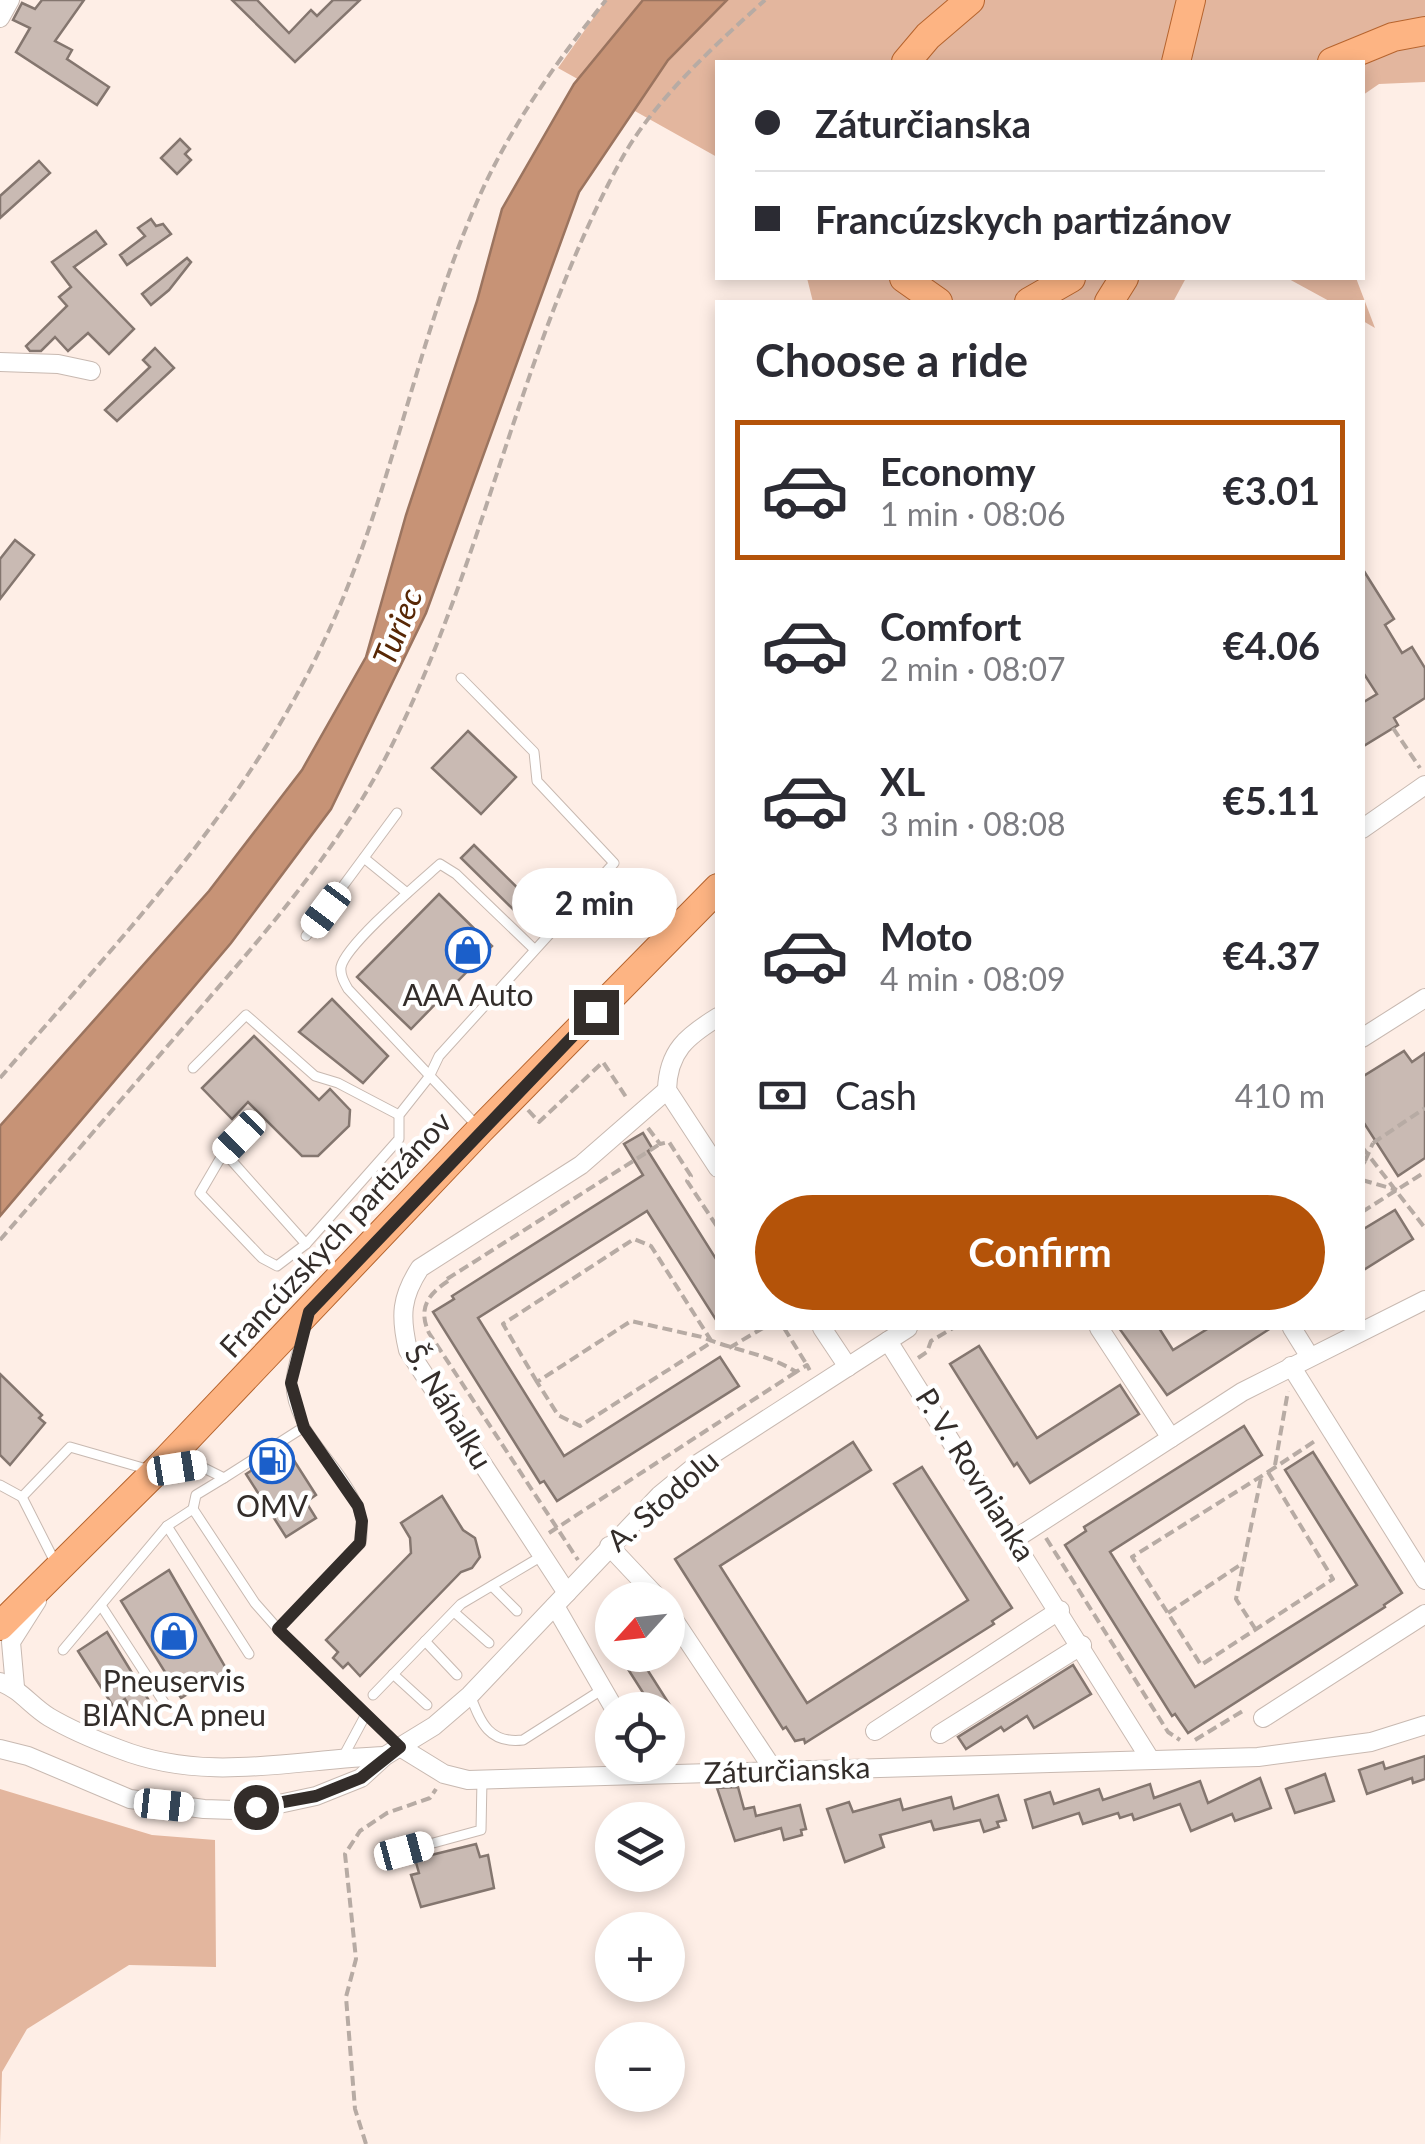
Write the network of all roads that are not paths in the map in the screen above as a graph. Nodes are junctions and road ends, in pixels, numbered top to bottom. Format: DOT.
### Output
graph roads {
  1 [pos="10,0"];
  2 [pos="970,0"];
  3 [pos="1192,0"];
  4 [pos="0,18"];
  5 [pos="1425,30"];
  6 [pos="908,60"];
  7 [pos="1177,60"];
  8 [pos="1337,60"];
  9 [pos="907,280"];
  10 [pos="1068,280"];
  11 [pos="936,300"];
  12 [pos="1032,300"];
  13 [pos="0,362"];
  14 [pos="91,371"];
  15 [pos="461,678"];
  16 [pos="1425,785"];
  17 [pos="397,813"];
  18 [pos="1365,826"];
  19 [pos="364,858"];
  20 [pos="715,891"];
  21 [pos="407,894"];
  22 [pos="306,936"];
  23 [pos="534,949"];
  24 [pos="1423,1004"];
  25 [pos="715,1018"];
  26 [pos="1365,1036"];
  27 [pos="194,1068"];
  28 [pos="429,1077"];
  29 [pos="667,1090"];
  30 [pos="399,1115"];
  31 [pos="253,1122"];
  32 [pos="480,1130"];
  33 [pos="224,1152"];
  34 [pos="715,1163"];
  35 [pos="306,1244"];
  36 [pos="1425,1300"];
  37 [pos="309,1312"];
  38 [pos="1365,1329"];
  39 [pos="823,1330"];
  40 [pos="905,1330"];
  41 [pos="1100,1330"];
  42 [pos="1293,1330"];
  43 [pos="1363,1330"];
  44 [pos="888,1341"];
  45 [pos="1310,1356"];
  46 [pos="1291,1366"];
  47 [pos="848,1367"];
  48 [pos="304,1428"];
  49 [pos="1171,1438"];
  50 [pos="155,1472"];
  51 [pos="224,1478"];
  52 [pos="0,1484"];
  53 [pos="22,1497"];
  54 [pos="193,1509"];
  55 [pos="167,1526"];
  56 [pos="1015,1539"];
  57 [pos="609,1546"];
  58 [pos="538,1550"];
  59 [pos="58,1568"];
  60 [pos="1425,1580"];
  61 [pos="643,1582"];
  62 [pos="492,1586"];
  63 [pos="561,1600"];
  64 [pos="102,1607"];
  65 [pos="1060,1610"];
  66 [pos="517,1611"];
  67 [pos="454,1612"];
  68 [pos="1425,1614"];
  69 [pos="0,1626"];
  70 [pos="278,1629"];
  71 [pos="685,1637"];
  72 [pos="425,1641"];
  73 [pos="489,1643"];
  74 [pos="1082,1645"];
  75 [pos="63,1650"];
  76 [pos="249,1654"];
  77 [pos="394,1674"];
  78 [pos="457,1675"];
  79 [pos="7,1685"];
  80 [pos="603,1689"];
  81 [pos="605,1692"];
  82 [pos="373,1695"];
  83 [pos="470,1695"];
  84 [pos="166,1704"];
  85 [pos="427,1706"];
  86 [pos="1255,1714"];
  87 [pos="365,1716"];
  88 [pos="1425,1725"];
  89 [pos="875,1731"];
  90 [pos="940,1734"];
  91 [pos="0,1739"];
  92 [pos="0,1750"];
  93 [pos="392,1751"];
  94 [pos="28,1756"];
  95 [pos="343,1757"];
  96 [pos="1150,1759"];
  97 [pos="685,1771"];
  98 [pos="774,1772"];
  99 [pos="595,1773"];
  100 [pos="482,1780"];
  101 [pos="404,1851"];
  1 -- 4 [label="street"];
  2 -- 6 [label="main road"];
  3 -- 7 [label="main road"];
  5 -- 8 [label="main road"];
  9 -- 11 [label="main road"];
  10 -- 12 [label="main road"];
  13 -- 14 [label="street"];
  15 -- 23 [label="lane"];
  16 -- 18 [label="street"];
  17 -- 19 [label="lane"];
  19 -- 21 [label="lane"];
  19 -- 22 [label="lane"];
  20 -- 32 [label="main road, Francúzskych partizánov"];
  21 -- 23 [label="lane"];
  21 -- 28 [label="lane"];
  23 -- 28 [label="lane"];
  24 -- 26 [label="street"];
  25 -- 29 [label="street"];
  27 -- 30 [label="lane"];
  28 -- 30 [label="lane"];
  28 -- 32 [label="lane"];
  29 -- 34 [label="street"];
  29 -- 58 [label="street, Š. Náhalku"];
  30 -- 35 [label="lane"];
  31 -- 33 [label="lane"];
  32 -- 37 [label="main road, Francúzskych partizánov"];
  33 -- 35 [label="lane"];
  33 -- 35 [label="lane"];
  36 -- 38 [label="street"];
  37 -- 48 [label="lane"];
  37 -- 50 [label="main road, Francúzskych partizánov"];
  39 -- 47 [label="street"];
  40 -- 44 [label="street, A. Stodolu"];
  41 -- 49 [label="street"];
  42 -- 45 [label="street"];
  43 -- 45 [label="street"];
  44 -- 47 [label="street, A. Stodolu"];
  44 -- 56 [label="street, P. V. Rovnianka"];
  45 -- 46 [label="street"];
  46 -- 49 [label="street"];
  46 -- 60 [label="street"];
  47 -- 57 [label="street, A. Stodolu"];
  48 -- 51 [label="lane"];
  48 -- 70 [label="lane"];
  49 -- 56 [label="street"];
  50 -- 51 [label="lane"];
  50 -- 53 [label="lane"];
  50 -- 59 [label="main road, Francúzskych partizánov"];
  51 -- 54 [label="lane"];
  52 -- 53 [label="lane"];
  53 -- 59 [label="lane"];
  54 -- 55 [label="lane"];
  54 -- 70 [label="lane"];
  55 -- 64 [label="lane"];
  55 -- 76 [label="lane"];
  56 -- 65 [label="street, P. V. Rovnianka"];
  57 -- 61 [label="street"];
  57 -- 63 [label="street, A. Stodolu"];
  58 -- 62 [label="lane"];
  58 -- 63 [label="street, Š. Náhalku"];
  59 -- 69 [label="main road, Francúzskych partizánov"];
  59 -- 79 [label="street"];
  62 -- 66 [label="lane"];
  62 -- 67 [label="lane"];
  63 -- 80 [label="street, Š. Náhalku"];
  63 -- 83 [label="street, A. Stodolu"];
  64 -- 75 [label="lane"];
  64 -- 84 [label="lane"];
  65 -- 74 [label="street, P. V. Rovnianka"];
  65 -- 89 [label="street"];
  67 -- 72 [label="lane"];
  67 -- 73 [label="lane"];
  68 -- 86 [label="street"];
  70 -- 87 [label="lane"];
  71 -- 98 [label="street"];
  72 -- 77 [label="lane"];
  72 -- 78 [label="lane"];
  74 -- 90 [label="street"];
  74 -- 96 [label="street, P. V. Rovnianka"];
  77 -- 82 [label="lane"];
  77 -- 85 [label="lane"];
  79 -- 95 [label="street"];
  80 -- 81 [label="street, Š. Náhalku"];
  80 -- 83 [label="lane"];
  83 -- 93 [label="street, A. Stodolu"];
  87 -- 93 [label="lane"];
  87 -- 95 [label="lane"];
  88 -- 96 [label="street, Záturčianska"];
  91 -- 94 [label="street"];
  92 -- 94 [label="street"];
  93 -- 94 [label="street"];
  93 -- 95 [label="street"];
  93 -- 100 [label="street, Záturčianska"];
  96 -- 98 [label="street, Záturčianska"];
  97 -- 98 [label="street, Záturčianska"];
  99 -- 100 [label="street, Záturčianska"];
  100 -- 101 [label="lane"];
}
